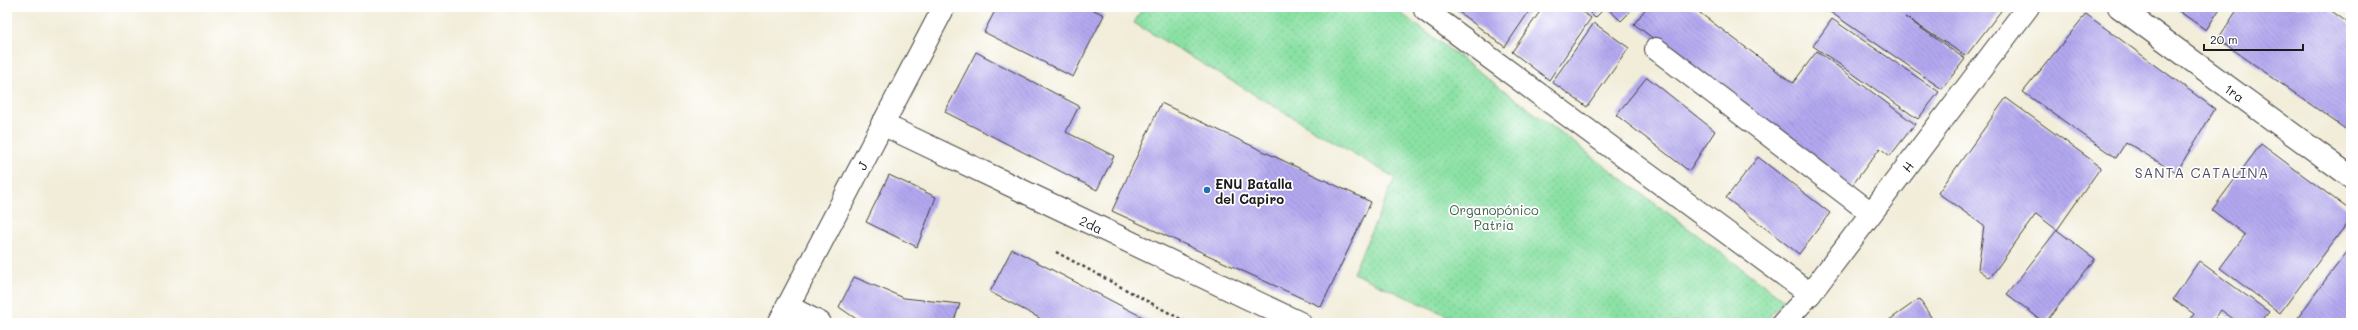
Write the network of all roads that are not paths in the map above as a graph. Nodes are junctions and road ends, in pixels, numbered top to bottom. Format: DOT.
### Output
graph roads {
  1 [pos="944,7"];
  2 [pos="2028,7"];
  3 [pos="2119,7"];
  4 [pos="1425,10"];
  5 [pos="1656,49"];
  6 [pos="882,124"];
  7 [pos="2351,177"];
  8 [pos="1872,213"];
  9 [pos="1810,294"];
  10 [pos="783,315"];
  11 [pos="820,323"];
  12 [pos="1300,323"];
  13 [pos="1783,323"];
  1 -- 6 [label="street, J"];
  2 -- 8 [label="street, H"];
  3 -- 7 [label="street, 1ra"];
  4 -- 9 [label="street"];
  5 -- 8 [label="street"];
  6 -- 10 [label="street, J"];
  6 -- 12 [label="street, 2da"];
  8 -- 9 [label="street, H"];
  9 -- 13 [label="street, H"];
  10 -- 11 [label="street"];
}
